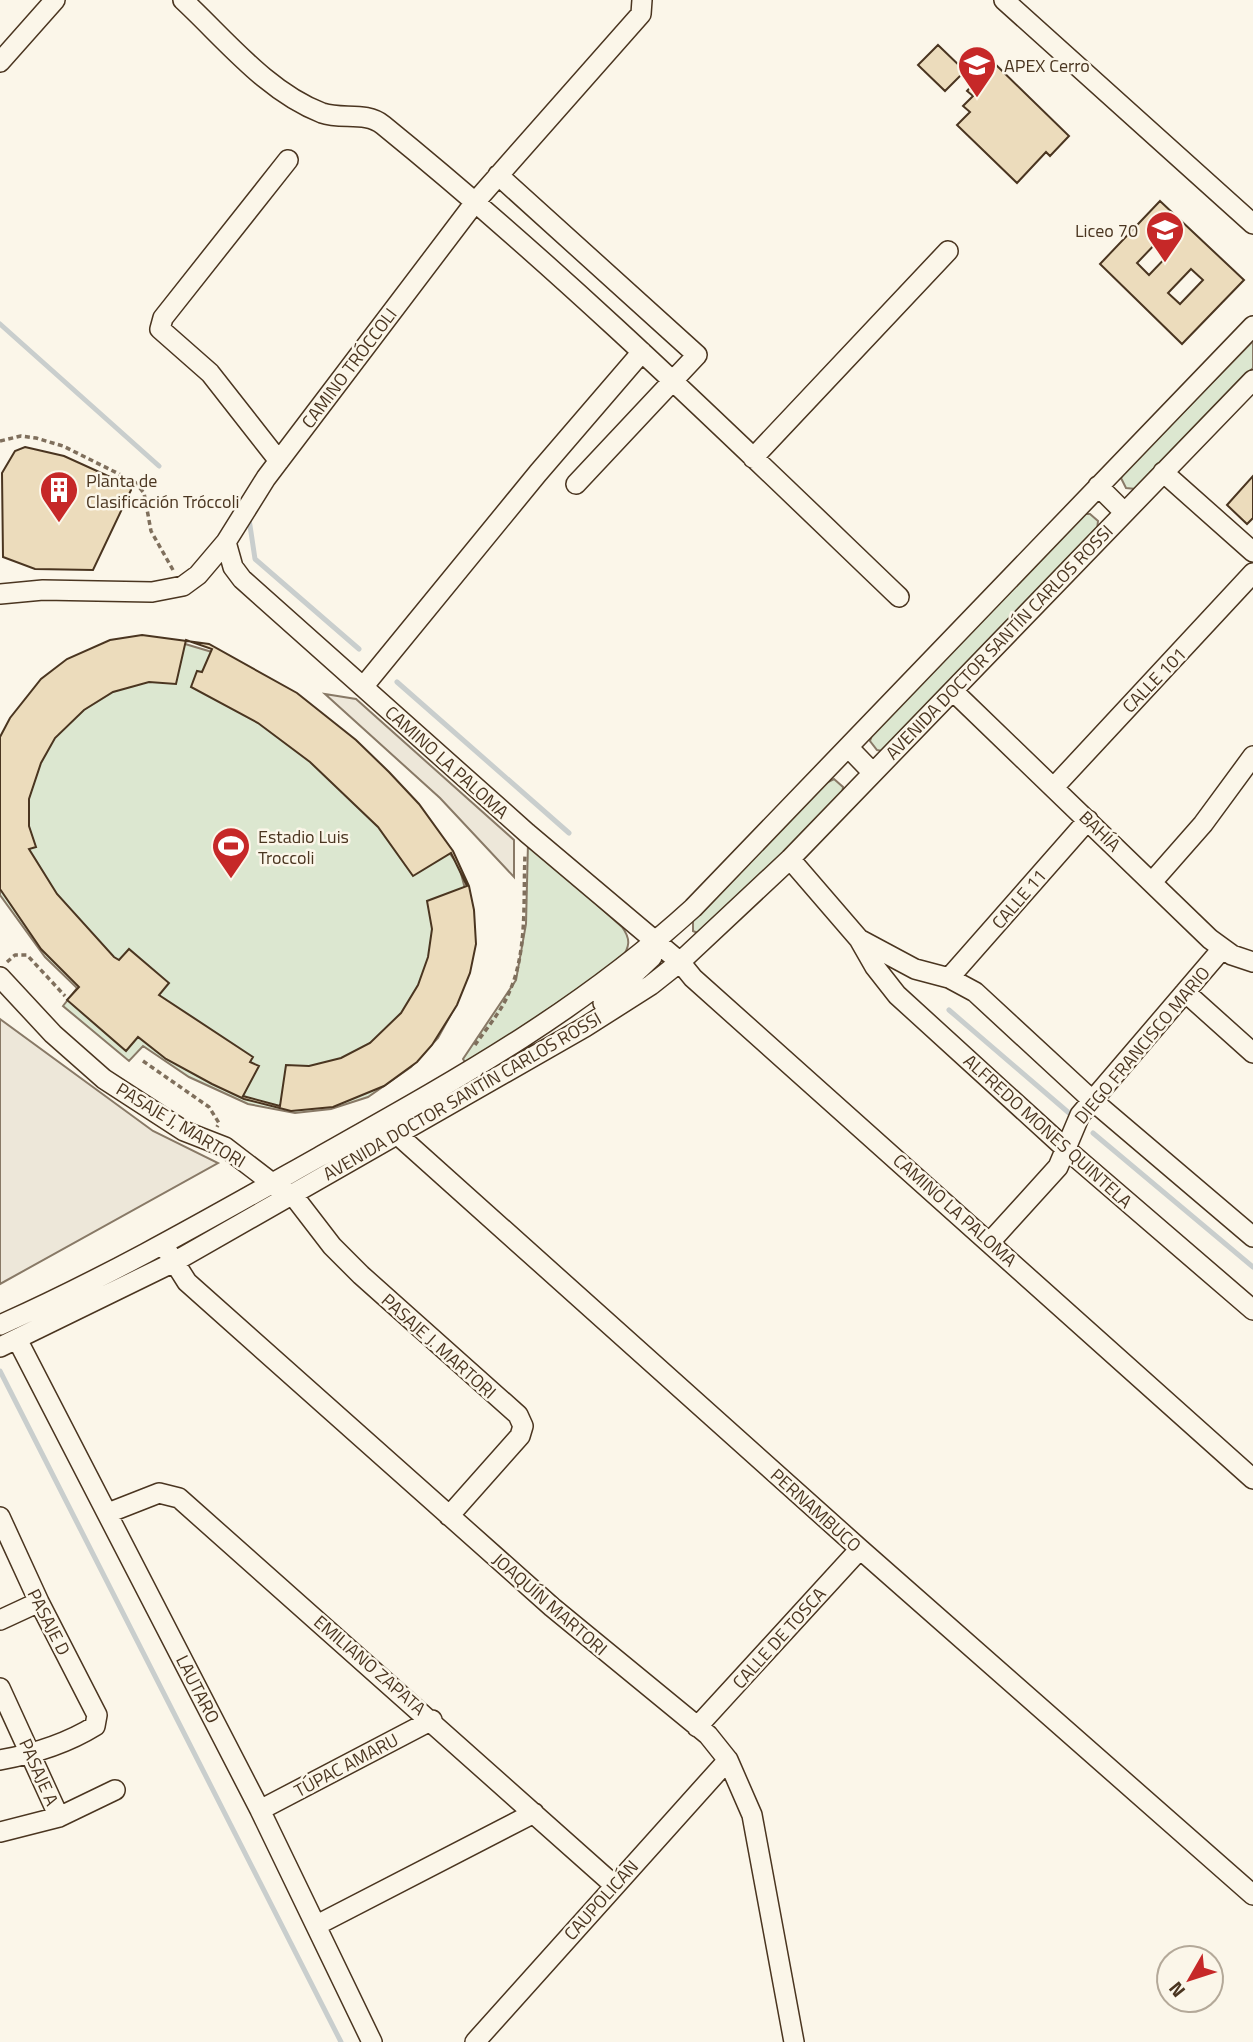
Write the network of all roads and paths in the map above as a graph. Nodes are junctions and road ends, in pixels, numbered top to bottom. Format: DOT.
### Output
graph roads {
  1 [pos="55,0"];
  2 [pos="183,0"];
  3 [pos="1004,0"];
  4 [pos="642,7"];
  5 [pos="0,62"];
  6 [pos="288,160"];
  7 [pos="498,174"];
  8 [pos="476,201"];
  9 [pos="1253,224"];
  10 [pos="948,251"];
  11 [pos="1253,326"];
  12 [pos="642,352"];
  13 [pos="1253,380"];
  14 [pos="672,381"];
  15 [pos="0,441"];
  16 [pos="753,458"];
  17 [pos="279,461"];
  18 [pos="1163,472"];
  19 [pos="576,484"];
  20 [pos="1098,486"];
  21 [pos="1124,512"];
  22 [pos="226,542"];
  23 [pos="1253,552"];
  24 [pos="1253,573"];
  25 [pos="242,579"];
  26 [pos="190,580"];
  27 [pos="0,594"];
  28 [pos="899,597"];
  29 [pos="363,687"];
  30 [pos="953,691"];
  31 [pos="848,747"];
  32 [pos="1253,756"];
  33 [pos="873,773"];
  34 [pos="1055,786"];
  35 [pos="1088,820"];
  36 [pos="527,833"];
  37 [pos="790,859"];
  38 [pos="1152,882"];
  39 [pos="859,939"];
  40 [pos="655,943"];
  41 [pos="1222,949"];
  42 [pos="680,962"];
  43 [pos="1253,962"];
  44 [pos="0,968"];
  45 [pos="0,977"];
  46 [pos="949,978"];
  47 [pos="1185,992"];
  48 [pos="65,996"];
  49 [pos="585,1027"];
  50 [pos="1253,1053"];
  51 [pos="144,1061"];
  52 [pos="463,1076"];
  53 [pos="1093,1101"];
  54 [pos="390,1128"];
  55 [pos="211,1142"];
  56 [pos="1066,1149"];
  57 [pos="272,1184"];
  58 [pos="292,1194"];
  59 [pos="1253,1237"];
  60 [pos="990,1242"];
  61 [pos="169,1254"];
  62 [pos="1253,1310"];
  63 [pos="0,1325"];
  64 [pos="9,1343"];
  65 [pos="1253,1479"];
  66 [pos="108,1513"];
  67 [pos="449,1516"];
  68 [pos="0,1517"];
  69 [pos="860,1549"];
  70 [pos="38,1602"];
  71 [pos="0,1620"];
  72 [pos="0,1688"];
  73 [pos="432,1720"];
  74 [pos="697,1727"];
  75 [pos="32,1754"];
  76 [pos="0,1760"];
  77 [pos="728,1760"];
  78 [pos="115,1790"];
  79 [pos="260,1810"];
  80 [pos="534,1813"];
  81 [pos="59,1817"];
  82 [pos="0,1832"];
  83 [pos="614,1885"];
  84 [pos="1251,1888"];
  85 [pos="317,1926"];
  86 [pos="372,2042"];
  87 [pos="475,2042"];
  88 [pos="794,2042"];
  1 -- 5 [label="street"];
  2 -- 8 [label="street"];
  3 -- 9 [label="street"];
  4 -- 7 [label="street, CAMINO TRÓCCOLI"];
  6 -- 17 [label="street"];
  7 -- 8 [label="street, CAMINO TRÓCCOLI"];
  7 -- 14 [label="street"];
  8 -- 12 [label="street"];
  8 -- 17 [label="street, CAMINO TRÓCCOLI"];
  10 -- 16 [label="street"];
  11 -- 20 [label="street, AVENIDA DOCTOR SANTÍN CARLOS ROSSI"];
  12 -- 14 [label="street"];
  12 -- 29 [label="street"];
  13 -- 18 [label="street, AVENIDA DOCTOR SANTÍN CARLOS ROSSI"];
  14 -- 16 [label="street"];
  14 -- 19 [label="street"];
  15 -- 26 [label="path"];
  16 -- 28 [label="street"];
  17 -- 22 [label="street, CAMINO TRÓCCOLI"];
  18 -- 21 [label="street, AVENIDA DOCTOR SANTÍN CARLOS ROSSI"];
  18 -- 23 [label="street"];
  20 -- 21 [label="street, AVENIDA DOCTOR SANTÍN CARLOS ROSSI"];
  20 -- 31 [label="street, AVENIDA DOCTOR SANTÍN CARLOS ROSSI"];
  21 -- 30 [label="street, AVENIDA DOCTOR SANTÍN CARLOS ROSSI"];
  22 -- 25 [label="street, CAMINO LA PALOMA"];
  22 -- 26 [label="street, CAMINO TRÓCCOLI"];
  24 -- 34 [label="street, CALLE 101"];
  25 -- 26 [label="street"];
  25 -- 29 [label="street, CAMINO LA PALOMA"];
  26 -- 27 [label="street"];
  29 -- 36 [label="street, CAMINO LA PALOMA"];
  30 -- 33 [label="street, AVENIDA DOCTOR SANTÍN CARLOS ROSSI"];
  30 -- 34 [label="street, BAHÍA"];
  31 -- 33 [label="street, AVENIDA DOCTOR SANTÍN CARLOS ROSSI"];
  31 -- 40 [label="street, AVENIDA DOCTOR SANTÍN CARLOS ROSSI"];
  32 -- 38 [label="street"];
  33 -- 37 [label="street, AVENIDA DOCTOR SANTÍN CARLOS ROSSI"];
  34 -- 35 [label="street, BAHÍA"];
  35 -- 38 [label="street, BAHÍA"];
  35 -- 46 [label="street, CALLE 11"];
  36 -- 40 [label="street, CAMINO LA PALOMA"];
  36 -- 52 [label="path"];
  37 -- 39 [label="street, ALFREDO MONES QUINTELA"];
  37 -- 42 [label="street, AVENIDA DOCTOR SANTÍN CARLOS ROSSI"];
  38 -- 41 [label="street, BAHÍA"];
  39 -- 46 [label="street, ALFREDO MONES QUINTELA"];
  39 -- 56 [label="street, ALFREDO MONES QUINTELA"];
  40 -- 42 [label="street, CAMINO LA PALOMA"];
  40 -- 49 [label="street"];
  40 -- 52 [label="street, AVENIDA DOCTOR SANTÍN CARLOS ROSSI"];
  41 -- 43 [label="street, BAHÍA"];
  41 -- 47 [label="street, DIEGO FRANCISCO MARIO"];
  42 -- 49 [label="street, AVENIDA DOCTOR SANTÍN CARLOS ROSSI"];
  42 -- 60 [label="street, CAMINO LA PALOMA"];
  44 -- 48 [label="path"];
  45 -- 55 [label="street, PASAJE J, MARTORI"];
  46 -- 53 [label="street, ALFREDO MONES QUINTELA"];
  47 -- 50 [label="street"];
  47 -- 53 [label="street, DIEGO FRANCISCO MARIO"];
  49 -- 54 [label="street, AVENIDA DOCTOR SANTÍN CARLOS ROSSI"];
  51 -- 55 [label="path"];
  52 -- 54 [label="street, AVENIDA DOCTOR SANTÍN CARLOS ROSSI"];
  53 -- 56 [label="street, DIEGO FRANCISCO MARIO"];
  53 -- 59 [label="street, ALFREDO MONES QUINTELA"];
  54 -- 57 [label="street, AVENIDA DOCTOR SANTÍN CARLOS ROSSI"];
  54 -- 58 [label="street, AVENIDA DOCTOR SANTÍN CARLOS ROSSI"];
  54 -- 69 [label="street, PERNAMBUCO"];
  55 -- 57 [label="street, PASAJE J, MARTORI"];
  56 -- 60 [label="street, DIEGO FRANCISCO MARIO"];
  56 -- 62 [label="street, ALFREDO MONES QUINTELA"];
  57 -- 58 [label="street, PASAJE J. MARTORI"];
  57 -- 61 [label="street, AVENIDA DOCTOR SANTÍN CARLOS ROSSI"];
  58 -- 61 [label="street, AVENIDA DOCTOR SANTÍN CARLOS ROSSI"];
  58 -- 67 [label="street, PASAJE J. MARTORI"];
  60 -- 65 [label="street, CAMINO LA PALOMA"];
  61 -- 63 [label="street, AVENIDA DOCTOR SANTÍN CARLOS ROSSI"];
  61 -- 64 [label="street, AVENIDA DOCTOR SANTÍN CARLOS ROSSI"];
  61 -- 67 [label="street, JOAQUÍN MARTORI"];
  64 -- 66 [label="street, LAUTARO"];
  66 -- 73 [label="street, EMILIANO ZAPATA"];
  66 -- 79 [label="street, LAUTARO"];
  67 -- 74 [label="street, JOAQUÍN MARTORI"];
  68 -- 70 [label="street, PASAJE D"];
  69 -- 74 [label="street, CALLE DE TOSCA"];
  69 -- 84 [label="street, PERNAMBUCO"];
  70 -- 71 [label="street"];
  70 -- 75 [label="street, PASAJE D"];
  72 -- 75 [label="street, PASAJE A"];
  73 -- 79 [label="street, TÚPAC AMARU"];
  73 -- 80 [label="street, EMILIANO ZAPATA"];
  74 -- 77 [label="street, JOAQUÍN MARTORI"];
  75 -- 76 [label="street"];
  75 -- 81 [label="street, PASAJE A"];
  77 -- 83 [label="street, CAUPOLICÁN"];
  77 -- 88 [label="street, JOAQUÍN MARTORI"];
  78 -- 81 [label="street"];
  79 -- 85 [label="street, LAUTARO"];
  80 -- 83 [label="street, EMILIANO ZAPATA"];
  80 -- 85 [label="street"];
  81 -- 82 [label="street"];
  83 -- 87 [label="street, CAUPOLICÁN"];
  85 -- 86 [label="street, LAUTARO"];
}
